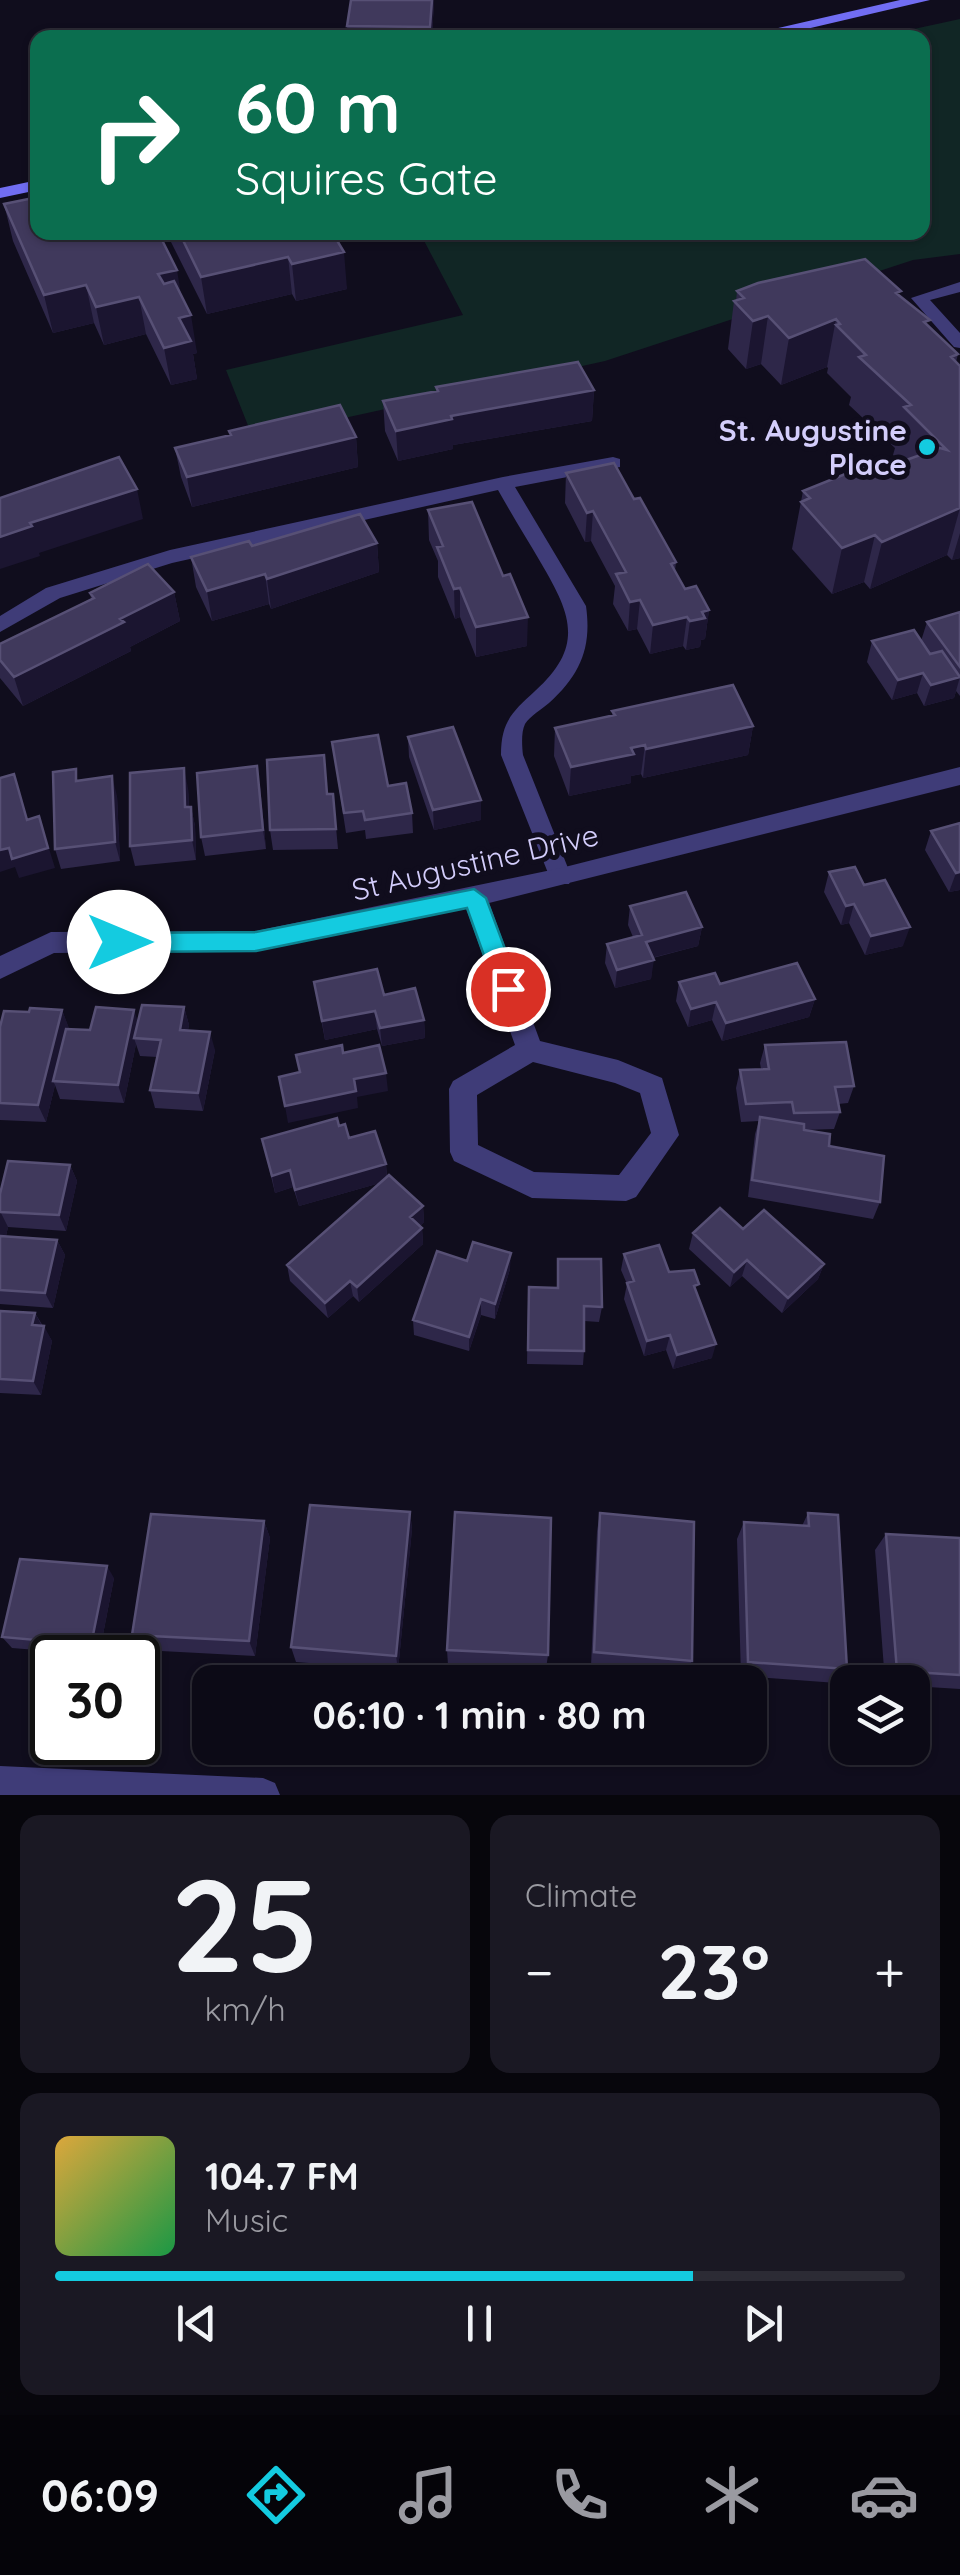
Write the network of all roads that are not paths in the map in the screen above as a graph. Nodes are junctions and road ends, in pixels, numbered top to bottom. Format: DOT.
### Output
graph roads {
  1 [pos="922,0"];
  2 [pos="781,30"];
  3 [pos="30,187"];
  4 [pos="0,193"];
  5 [pos="960,287"];
  6 [pos="960,343"];
  7 [pos="613,462"];
  8 [pos="503,483"];
  9 [pos="0,625"];
  10 [pos="960,776"];
  11 [pos="561,878"];
  12 [pos="474,898"];
  13 [pos="0,968"];
  14 [pos="530,1050"];
  15 [pos="0,1783"];
  16 [pos="262,1795"];
  1 -- 2 [label="main road"];
  3 -- 4 [label="main road"];
  5 -- 6 [label="lane"];
  7 -- 8 [label="lane"];
  8 -- 9 [label="lane"];
  8 -- 11 [label="lane"];
  10 -- 11 [label="street, St Augustine Drive"];
  11 -- 12 [label="street, St Augustine Drive"];
  12 -- 13 [label="street, St Augustine Drive"];
  12 -- 14 [label="street"];
  14 -- 14 [label="street"];
  15 -- 16 [label="street"];
}
